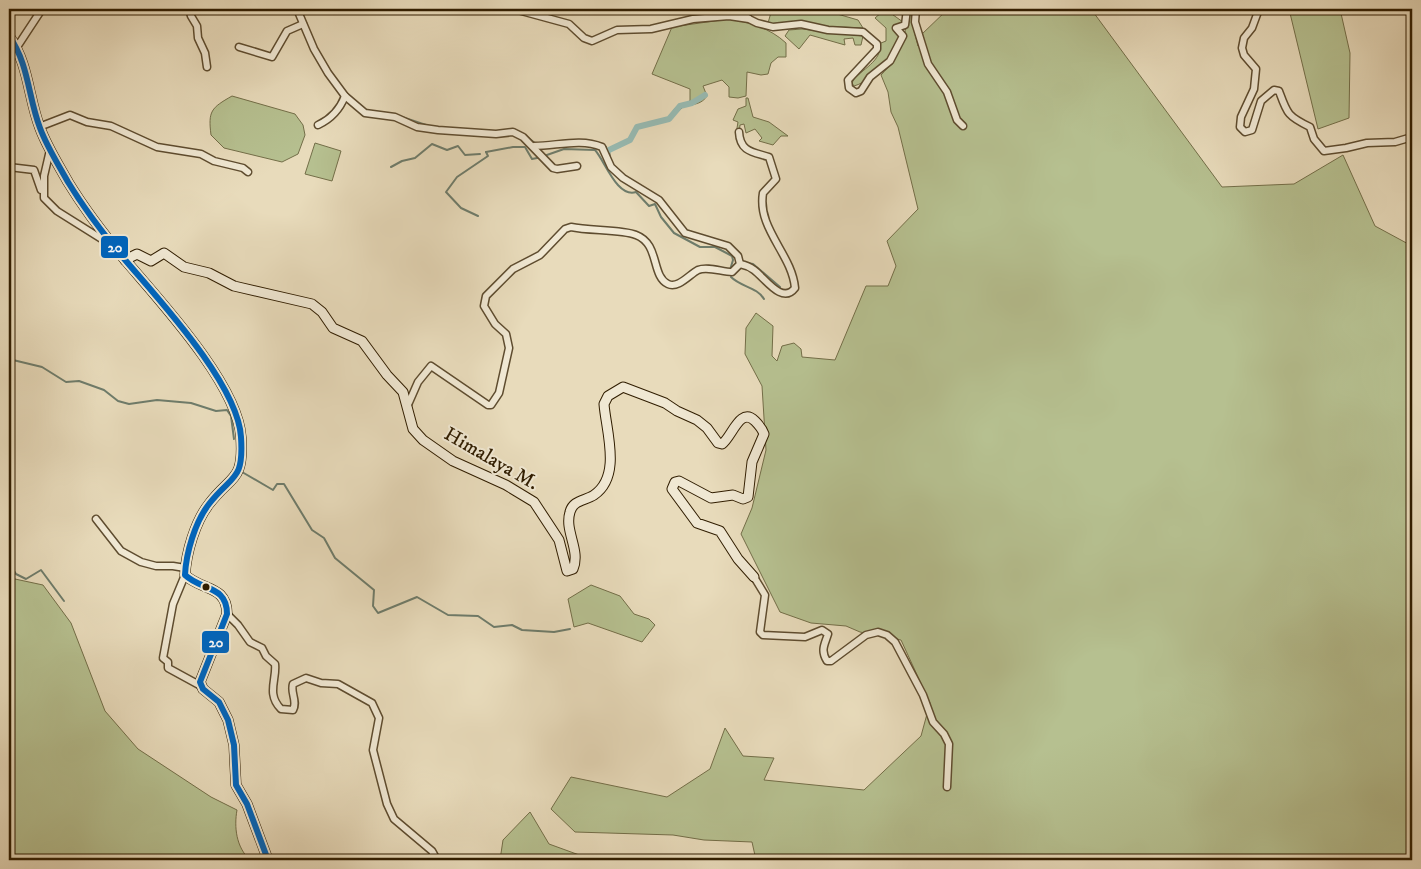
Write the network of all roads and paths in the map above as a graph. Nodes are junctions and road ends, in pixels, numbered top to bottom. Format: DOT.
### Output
graph roads {
  1 [pos="42,9"];
  2 [pos="189,9"];
  3 [pos="297,9"];
  4 [pos="514,9"];
  5 [pos="727,9"];
  6 [pos="907,9"];
  7 [pos="916,9"];
  8 [pos="1259,9"];
  9 [pos="749,19"];
  10 [pos="303,24"];
  11 [pos="9,36"];
  12 [pos="17,47"];
  13 [pos="240,47"];
  14 [pos="207,67"];
  15 [pos="345,96"];
  16 [pos="318,125"];
  17 [pos="963,126"];
  18 [pos="39,127"];
  19 [pos="738,132"];
  20 [pos="1412,136"];
  21 [pos="534,146"];
  22 [pos="50,150"];
  23 [pos="577,166"];
  24 [pos="9,167"];
  25 [pos="248,172"];
  26 [pos="42,192"];
  27 [pos="119,252"];
  28 [pos="125,260"];
  29 [pos="740,264"];
  30 [pos="407,407"];
  31 [pos="96,519"];
  32 [pos="185,572"];
  33 [pos="754,577"];
  34 [pos="227,614"];
  35 [pos="201,686"];
  36 [pos="947,787"];
  37 [pos="267,858"];
  38 [pos="437,860"];
  1 -- 12 [label="street"];
  2 -- 14 [label="street"];
  3 -- 10 [label="street"];
  4 -- 9 [label="street"];
  5 -- 9 [label="street"];
  6 -- 9 [label="street"];
  7 -- 17 [label="street"];
  8 -- 20 [label="street"];
  10 -- 13 [label="street"];
  10 -- 15 [label="street"];
  11 -- 12 [label="street"];
  12 -- 18 [label="street"];
  15 -- 16 [label="street"];
  15 -- 21 [label="street"];
  18 -- 22 [label="street"];
  18 -- 25 [label="street"];
  19 -- 29 [label="street"];
  21 -- 23 [label="street"];
  21 -- 29 [label="street"];
  22 -- 26 [label="street"];
  22 -- 27 [label="street"];
  24 -- 26 [label="street"];
  26 -- 27 [label="street"];
  27 -- 28 [label="street"];
  28 -- 30 [label="street, Himalaya M."];
  28 -- 32 [label="street"];
  29 -- 30 [label="street"];
  30 -- 33 [label="street, Himalaya M."];
  31 -- 32 [label="street"];
  32 -- 34 [label="street"];
  32 -- 35 [label="street"];
  33 -- 36 [label="street"];
  34 -- 35 [label="street"];
  34 -- 38 [label="street"];
  35 -- 37 [label="street"];
}
